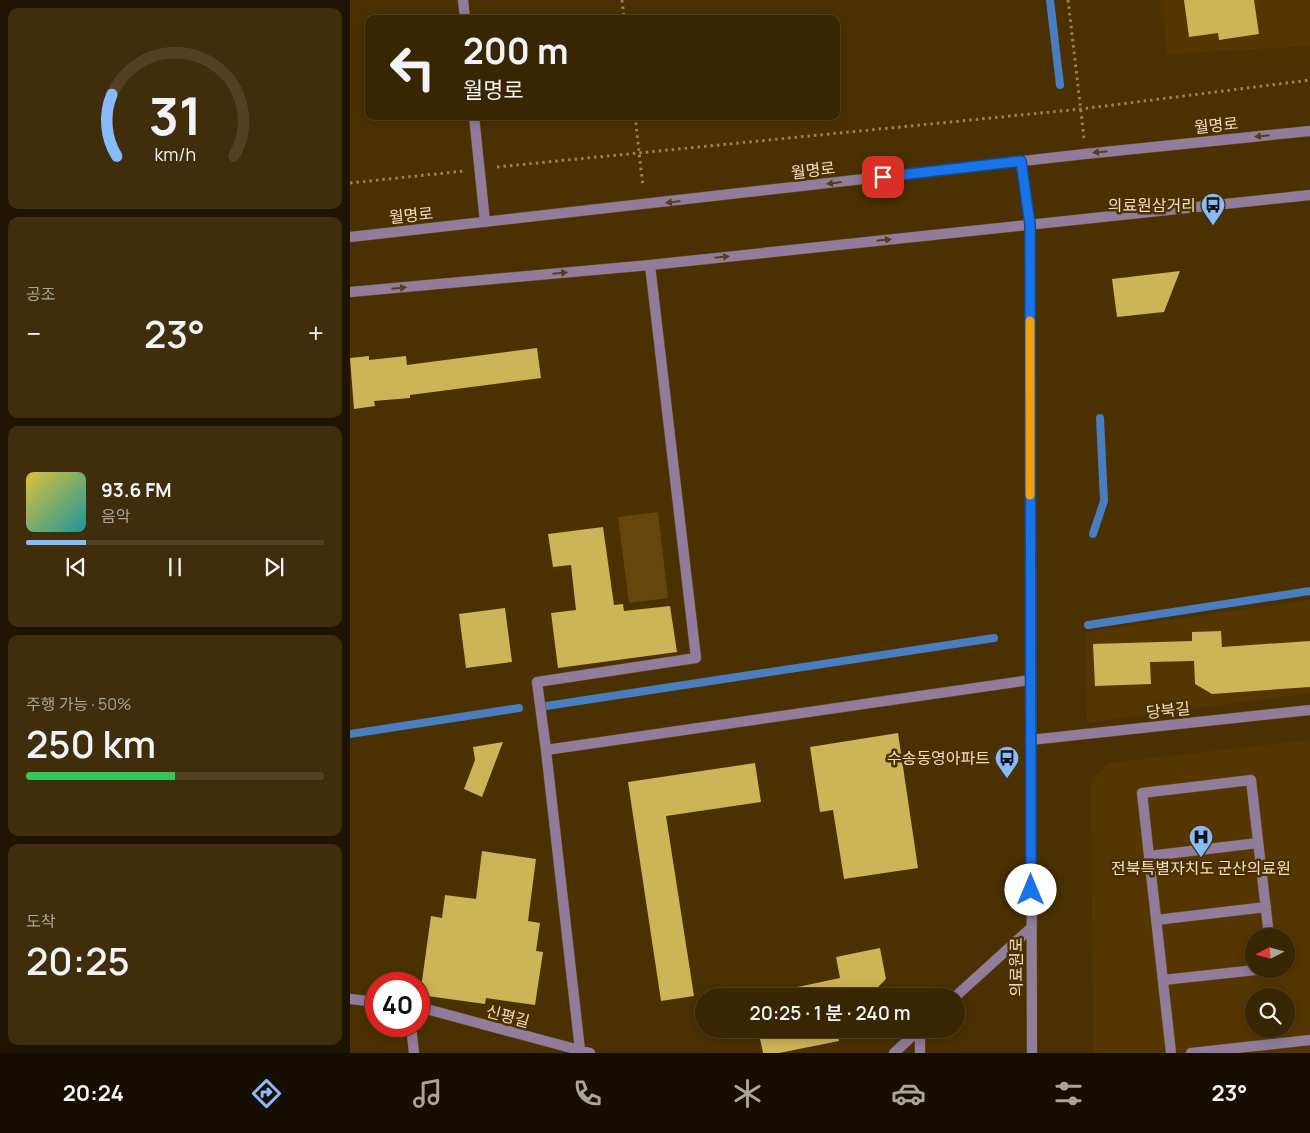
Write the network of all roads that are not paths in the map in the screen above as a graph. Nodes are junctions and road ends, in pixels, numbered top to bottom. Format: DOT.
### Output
graph roads {
  1 [pos="463,0"];
  2 [pos="465,15"];
  3 [pos="474,120"];
  4 [pos="1310,131"];
  5 [pos="1021,161"];
  6 [pos="1310,195"];
  7 [pos="485,222"];
  8 [pos="1030,224"];
  9 [pos="350,237"];
  10 [pos="650,265"];
  11 [pos="350,292"];
  12 [pos="1030,680"];
  13 [pos="1310,710"];
  14 [pos="1030,740"];
  15 [pos="546,750"];
  16 [pos="1258,843"];
  17 [pos="1149,856"];
  18 [pos="1266,907"];
  19 [pos="1156,920"];
  20 [pos="1031,928"];
  21 [pos="1268,928"];
  22 [pos="1245,971"];
  23 [pos="1163,980"];
  24 [pos="965,988"];
  25 [pos="350,1000"];
  26 [pos="365,1001"];
  27 [pos="430,1010"];
  28 [pos="412,1037"];
  29 [pos="910,1038"];
  30 [pos="920,1038"];
  31 [pos="1310,1040"];
  32 [pos="585,1052"];
  33 [pos="414,1053"];
  34 [pos="894,1053"];
  35 [pos="920,1053"];
  36 [pos="1032,1053"];
  37 [pos="1171,1053"];
  38 [pos="1191,1053"];
  1 -- 2 [label="street"];
  3 -- 7 [label="street"];
  4 -- 5 [label="street, 월명로, one-way"];
  5 -- 7 [label="street, 월명로, one-way"];
  5 -- 8 [label="street, 의료원로"];
  6 -- 8 [label="street"];
  7 -- 9 [label="street, 월명로"];
  10 -- 8 [label="street, one-way"];
  8 -- 12 [label="street, 의료원로"];
  11 -- 10 [label="street, one-way"];
  10 -- 15 [label="street"];
  12 -- 14 [label="street, 의료원로"];
  12 -- 15 [label="street"];
  13 -- 14 [label="street, 당북길"];
  14 -- 20 [label="street, 의료원로"];
  15 -- 32 [label="street"];
  16 -- 17 [label="street"];
  16 -- 17 [label="street"];
  16 -- 18 [label="street"];
  17 -- 19 [label="street"];
  18 -- 19 [label="street"];
  18 -- 21 [label="street"];
  19 -- 23 [label="street"];
  20 -- 24 [label="street"];
  20 -- 36 [label="street, 의료원로"];
  22 -- 23 [label="street"];
  23 -- 37 [label="street"];
  25 -- 26 [label="street"];
  27 -- 32 [label="street, 신평길"];
  28 -- 33 [label="street"];
  29 -- 34 [label="street"];
  30 -- 35 [label="street"];
  31 -- 38 [label="street"];
}
